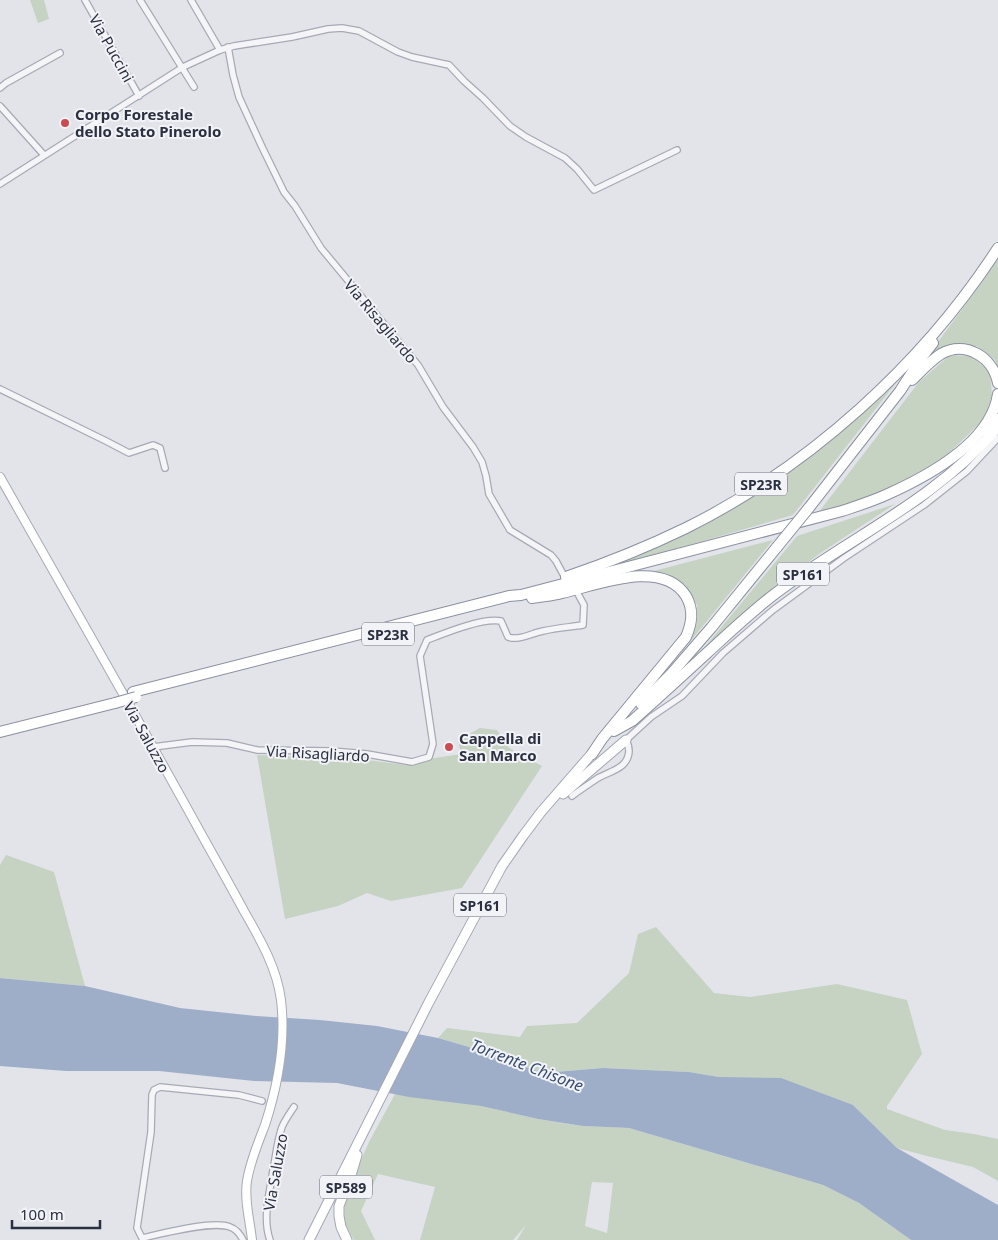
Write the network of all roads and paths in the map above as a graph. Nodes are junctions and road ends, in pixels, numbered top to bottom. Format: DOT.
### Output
graph roads {
  1 [pos="85,0"];
  2 [pos="140,0"];
  3 [pos="191,0"];
  4 [pos="228,47"];
  5 [pos="220,50"];
  6 [pos="60,53"];
  7 [pos="182,68"];
  8 [pos="194,87"];
  9 [pos="0,88"];
  10 [pos="139,96"];
  11 [pos="0,106"];
  12 [pos="677,150"];
  13 [pos="44,155"];
  14 [pos="0,184"];
  15 [pos="998,248"];
  16 [pos="964,297"];
  17 [pos="998,383"];
  18 [pos="0,389"];
  19 [pos="900,391"];
  20 [pos="998,394"];
  21 [pos="998,419"];
  22 [pos="998,426"];
  23 [pos="998,438"];
  24 [pos="165,468"];
  25 [pos="0,477"];
  26 [pos="563,574"];
  27 [pos="578,594"];
  28 [pos="514,598"];
  29 [pos="114,700"];
  30 [pos="0,726"];
  31 [pos="614,731"];
  32 [pos="0,732"];
  33 [pos="626,740"];
  34 [pos="153,747"];
  35 [pos="592,754"];
  36 [pos="572,796"];
  37 [pos="542,812"];
  38 [pos="262,1100"];
  39 [pos="294,1107"];
  40 [pos="362,1134"];
  41 [pos="243,1240"];
  42 [pos="252,1240"];
  43 [pos="270,1240"];
  44 [pos="309,1240"];
  45 [pos="347,1240"];
  1 -- 10 [label="street, Via Puccini"];
  2 -- 7 [label="street"];
  3 -- 5 [label="street"];
  4 -- 5 [label="street"];
  4 -- 12 [label="street"];
  4 -- 26 [label="street, Via Risagliardo"];
  5 -- 7 [label="street"];
  6 -- 9 [label="street"];
  7 -- 8 [label="street"];
  7 -- 10 [label="street"];
  10 -- 13 [label="street"];
  11 -- 13 [label="street"];
  13 -- 14 [label="street"];
  15 -- 16 [label="highway, SP23R"];
  16 -- 19 [label="highway, SP161"];
  16 -- 28 [label="highway, SP23R"];
  17 -- 19 [label="highway"];
  18 -- 24 [label="street"];
  19 -- 31 [label="highway, SP161, bridge"];
  20 -- 28 [label="highway, SP23R"];
  21 -- 28 [label="highway, SP23R"];
  22 -- 31 [label="highway, SP161"];
  23 -- 33 [label="street"];
  25 -- 34 [label="main road, Via Saluzzo"];
  27 -- 34 [label="street, Via Risagliardo"];
  28 -- 29 [label="highway, SP23R, bridge"];
  28 -- 35 [label="highway, SP161"];
  29 -- 30 [label="highway, SP23R"];
  29 -- 32 [label="highway, SP23R"];
  31 -- 35 [label="main road, SP161"];
  33 -- 36 [label="street"];
  33 -- 37 [label="main road"];
  34 -- 42 [label="main road, Via Saluzzo"];
  35 -- 37 [label="main road, SP161"];
  37 -- 40 [label="main road, SP161"];
  38 -- 41 [label="street"];
  39 -- 43 [label="street, Via Saluzzo"];
  40 -- 44 [label="main road, SP161"];
  40 -- 45 [label="main road, SP589"];
}
